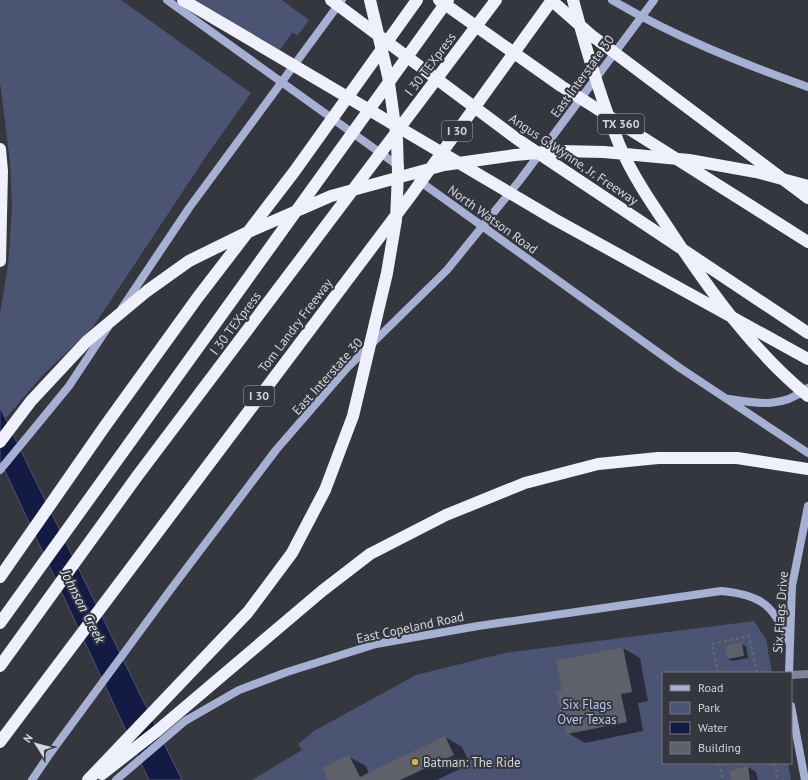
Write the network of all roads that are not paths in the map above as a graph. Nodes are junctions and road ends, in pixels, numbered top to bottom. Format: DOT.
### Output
graph roads {
  1 [pos="167,0"];
  2 [pos="183,0"];
  3 [pos="331,0"];
  4 [pos="342,0"];
  5 [pos="370,0"];
  6 [pos="417,0"];
  7 [pos="439,0"];
  8 [pos="448,0"];
  9 [pos="496,0"];
  10 [pos="551,0"];
  11 [pos="573,0"];
  12 [pos="612,0"];
  13 [pos="654,0"];
  14 [pos="808,86"];
  15 [pos="0,149"];
  16 [pos="808,186"];
  17 [pos="808,198"];
  18 [pos="808,242"];
  19 [pos="0,261"];
  20 [pos="808,333"];
  21 [pos="808,359"];
  22 [pos="808,388"];
  23 [pos="808,396"];
  24 [pos="726,399"];
  25 [pos="0,442"];
  26 [pos="808,453"];
  27 [pos="808,469"];
  28 [pos="0,470"];
  29 [pos="808,506"];
  30 [pos="0,577"];
  31 [pos="0,624"];
  32 [pos="790,644"];
  33 [pos="0,666"];
  34 [pos="788,672"];
  35 [pos="808,674"];
  36 [pos="792,675"];
  37 [pos="792,711"];
  38 [pos="0,742"];
  39 [pos="32,780"];
  40 [pos="88,780"];
  41 [pos="94,780"];
  42 [pos="116,780"];
  43 [pos="805,780"];
  1 -- 24 [label="main road, North Watson Road"];
  2 -- 21 [label="highway"];
  3 -- 20 [label="highway, Angus G. Wynne, Jr. Freeway"];
  4 -- 28 [label="main road"];
  5 -- 40 [label="highway"];
  6 -- 30 [label="highway"];
  7 -- 18 [label="highway, TX 360"];
  8 -- 31 [label="highway, I 30 TEXpress"];
  9 -- 33 [label="highway, I 30 TEXpress"];
  10 -- 17 [label="highway"];
  10 -- 38 [label="highway, Tom Landry Freeway / I 30"];
  11 -- 23 [label="highway"];
  12 -- 14 [label="main road"];
  13 -- 39 [label="main road, East Interstate 30"];
  15 -- 19 [label="highway"];
  16 -- 25 [label="highway"];
  22 -- 24 [label="main road"];
  24 -- 26 [label="main road, North Watson Road"];
  27 -- 41 [label="highway"];
  29 -- 32 [label="main road, Six Flags Drive"];
  32 -- 34 [label="main road, Six Flags Drive"];
  32 -- 42 [label="main road, East Copeland Road"];
  35 -- 36 [label="lane"];
  37 -- 43 [label="main road"];
}
